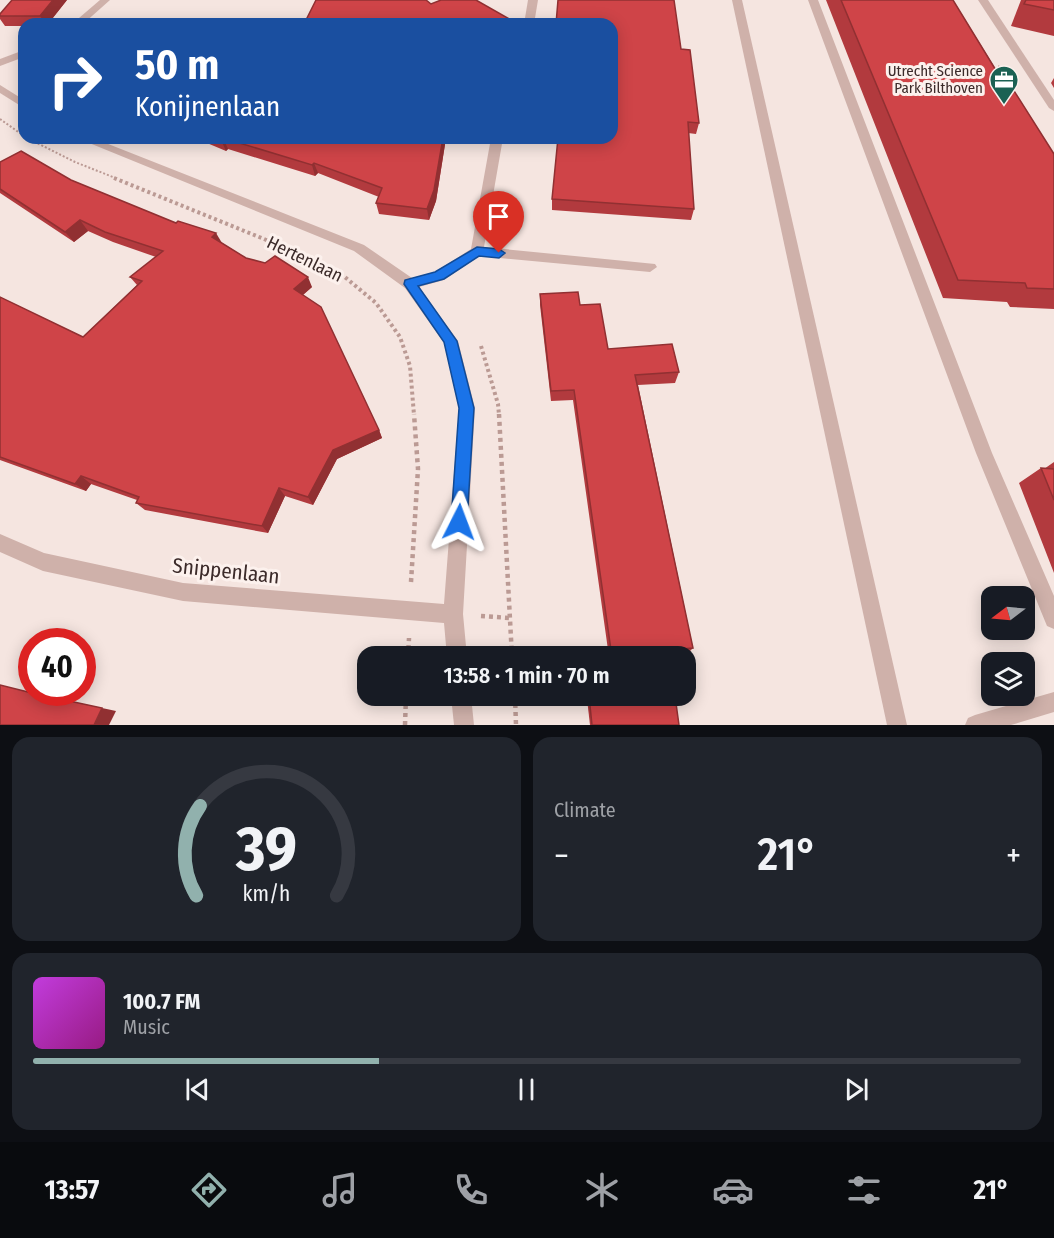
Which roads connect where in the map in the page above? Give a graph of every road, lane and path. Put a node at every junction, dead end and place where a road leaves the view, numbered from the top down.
1 (105, 0) edge
2 (532, 0) edge
3 (737, 0) edge
4 (813, 0) edge
5 (983, 0) edge
6 (84, 18) edge
7 (530, 18) edge
8 (18, 56) edge
9 (0, 63) edge
10 (0, 88) edge
11 (18, 101) edge
12 (1054, 108) edge
13 (0, 119) edge
14 (18, 132) edge
15 (39, 144) edge
16 (98, 144) edge
17 (496, 144) edge
18 (477, 251) junction
19 (650, 267) dead end
20 (410, 284) junction
21 (478, 341) dead end
22 (0, 543) edge
23 (410, 612) junction
24 (453, 614) junction
25 (1054, 619) edge
26 (408, 646) edge
27 (457, 646) edge
28 (511, 646) edge
29 (1054, 702) edge
30 (406, 706) edge
31 (462, 706) edge
32 (515, 706) edge
33 (405, 725) edge
34 (464, 725) edge
35 (516, 725) edge
36 (897, 725) edge
37 (975, 725) edge

1 - 6 street
2 - 7 street
3 - 36 street
4 - 25 street
5 - 12 street
8 - 9 street
10 - 11 street
13 - 14 path, Hertenlaan
15 - 23 path, Hertenlaan
16 - 20 street, Hertenlaan
17 - 18 street
18 - 19 street
18 - 20 street
20 - 24 street, Hertenlaan
21 - 28 path
22 - 23 street, Snippenlaan
23 - 24 street, Snippenlaan
23 - 26 path, Hertenlaan
24 - 27 street, Hertenlaan
29 - 37 street
30 - 33 path
31 - 34 street
32 - 35 path

